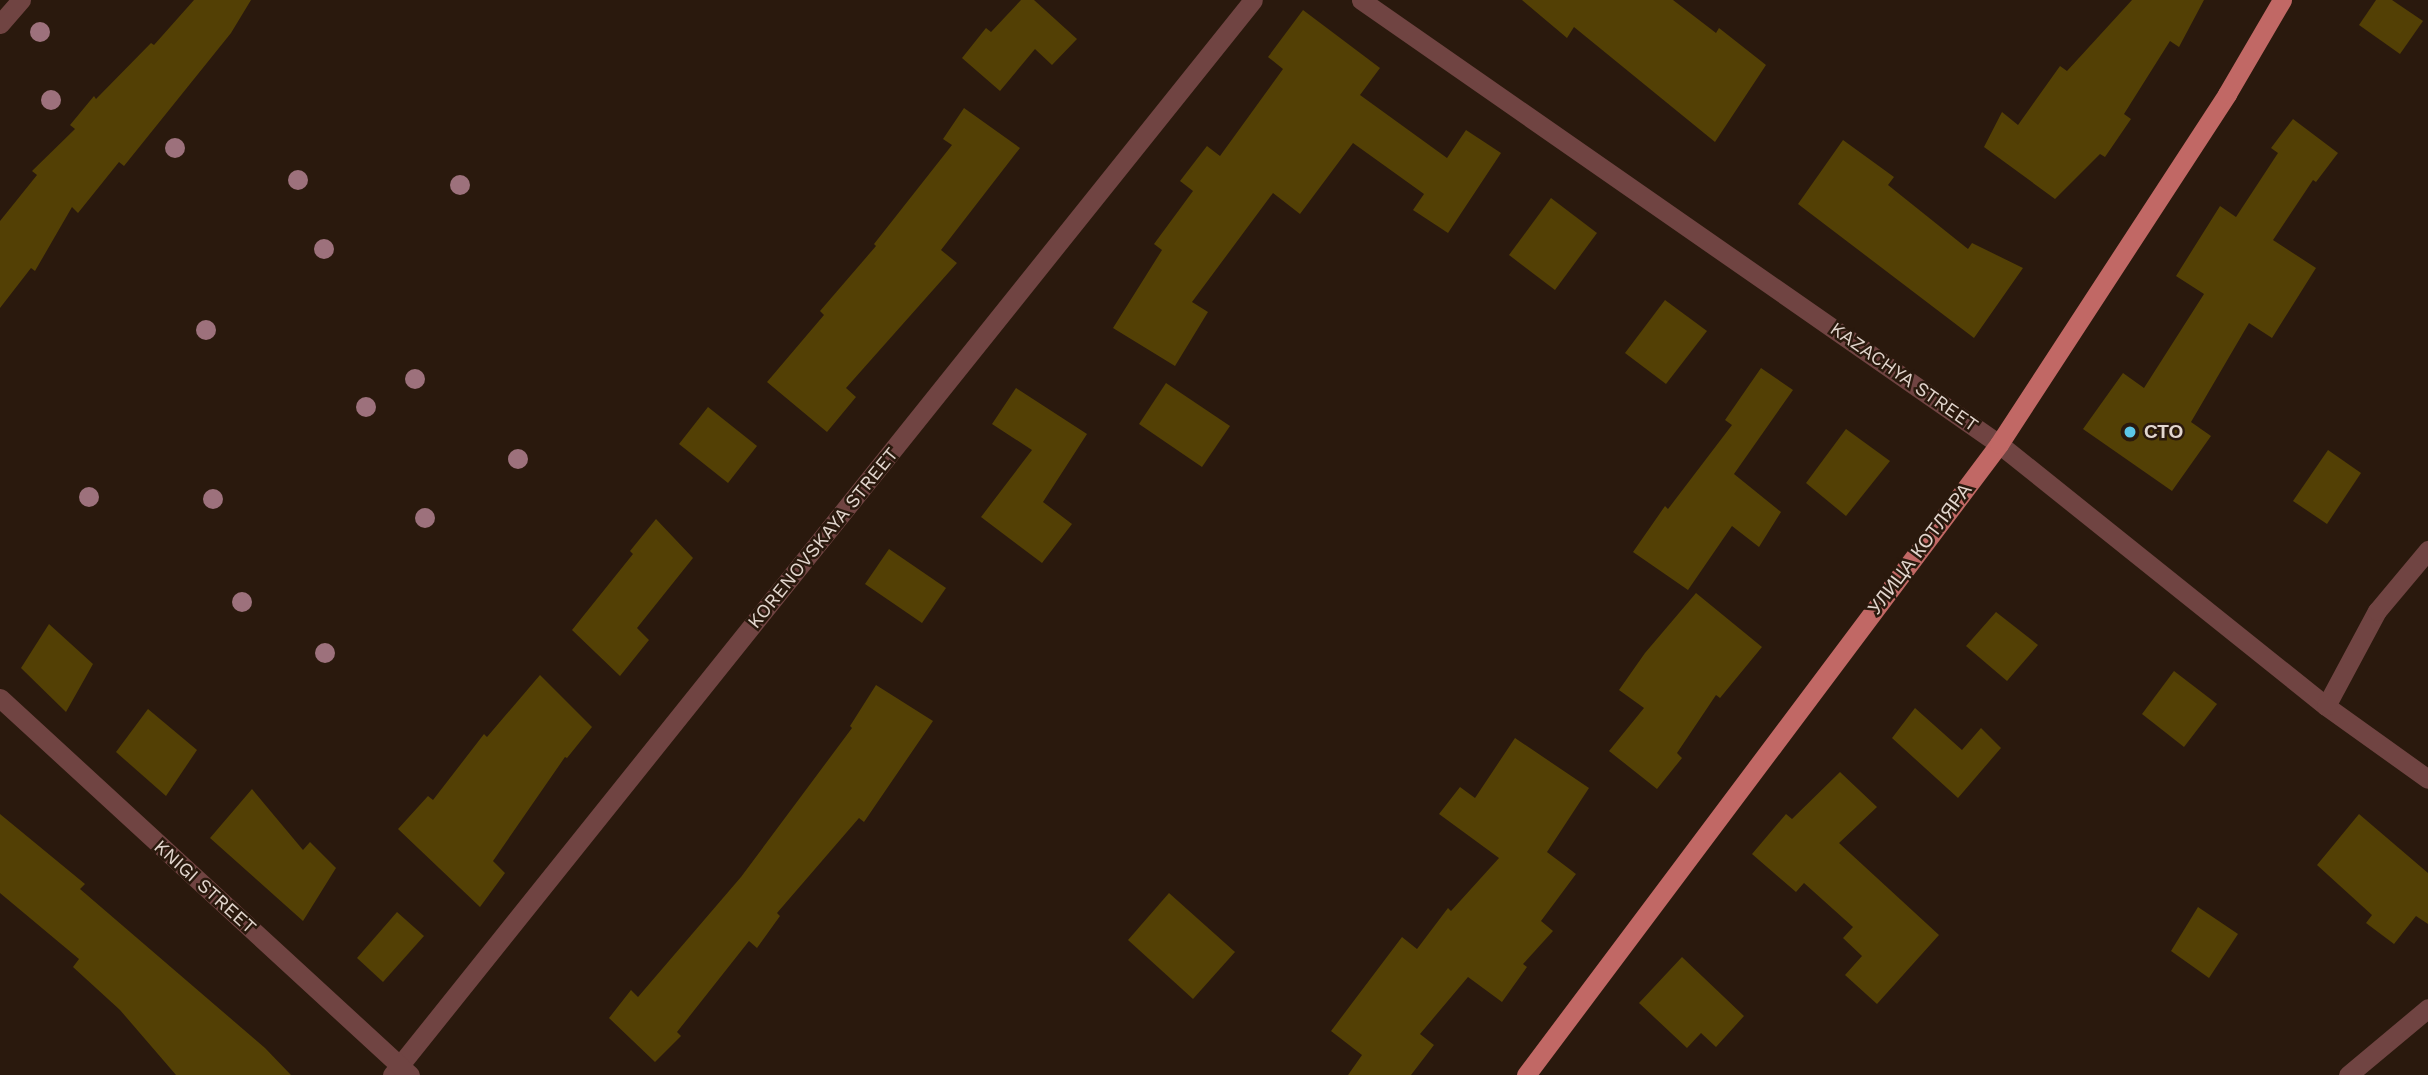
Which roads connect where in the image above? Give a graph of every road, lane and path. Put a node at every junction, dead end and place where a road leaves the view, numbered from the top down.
1 (20, 0) edge
2 (1253, 0) edge
3 (1361, 0) edge
4 (2282, 0) edge
5 (0, 24) edge
6 (1999, 444) junction
7 (2428, 550) edge
8 (0, 698) edge
9 (2326, 706) junction
10 (2428, 779) edge
11 (2428, 1008) edge
12 (401, 1072) edge
13 (1526, 1075) edge
14 (2348, 1075) edge

1 - 5 street
2 - 12 street, KORENOVSKAYA STREET
3 - 6 street, KAZACHYA STREET
4 - 6 main road, УЛИЦА КОТЛЯРА
6 - 9 street, KAZACHYA STREET
6 - 13 main road, УЛИЦА КОТЛЯРА
7 - 9 street
8 - 12 street, KNIGI STREET
9 - 10 street, KAZACHYA STREET
11 - 14 street

